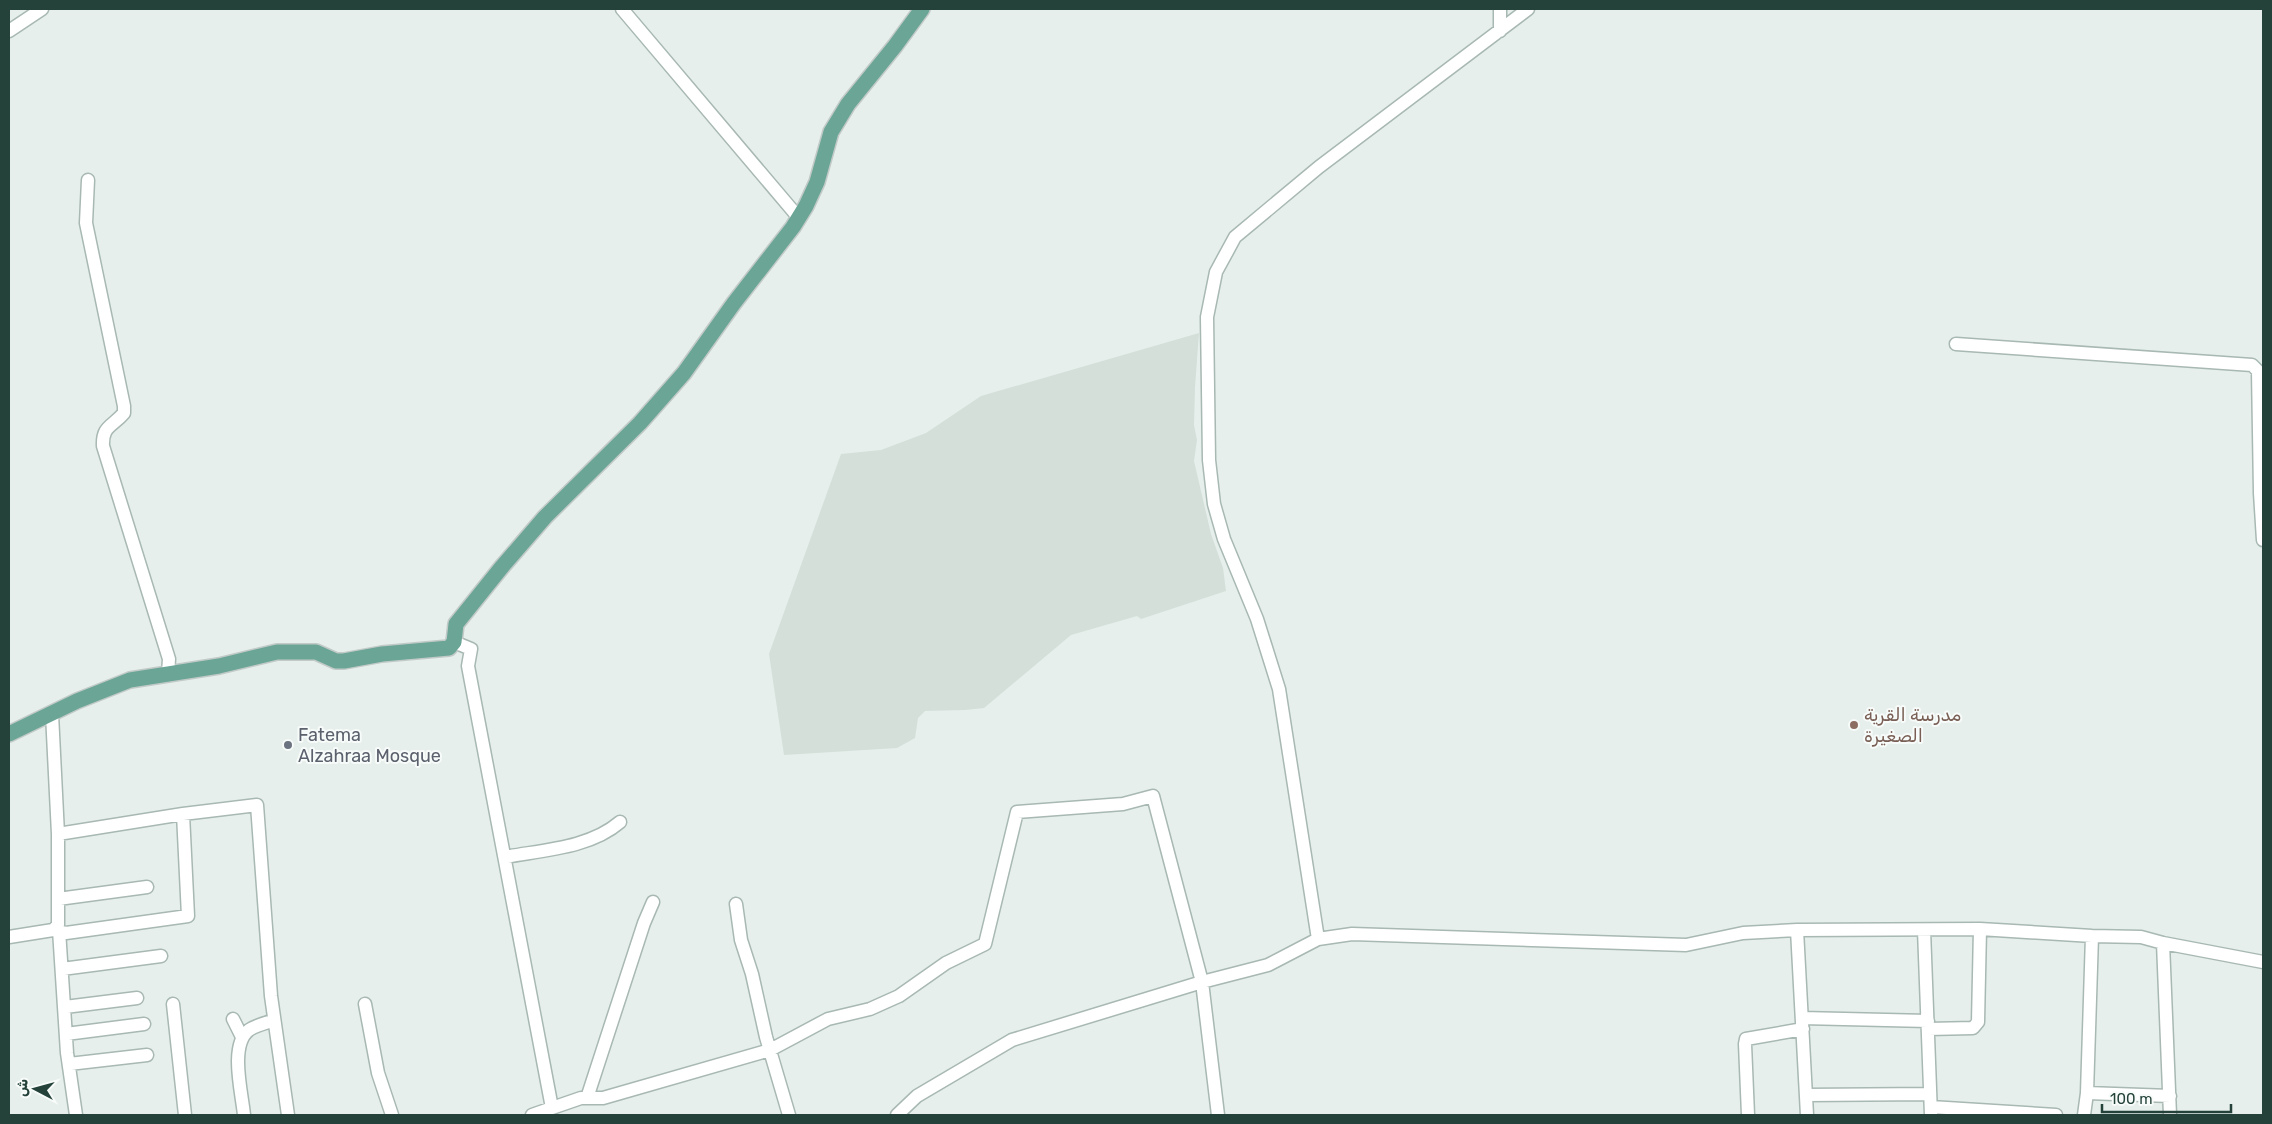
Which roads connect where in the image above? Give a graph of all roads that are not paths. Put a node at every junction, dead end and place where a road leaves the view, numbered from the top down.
1 (42, 9) edge
2 (622, 9) edge
3 (922, 9) edge
4 (1500, 9) edge
5 (1528, 9) edge
6 (1500, 30) junction
7 (9, 31) edge
8 (88, 180) dead end
9 (799, 218) junction
10 (1956, 344) dead end
11 (2263, 540) edge
12 (454, 642) junction
13 (168, 674) junction
14 (52, 714) junction
15 (9, 734) edge
16 (183, 814) junction
17 (620, 822) dead end
18 (58, 834) junction
19 (505, 857) junction
20 (147, 887) dead end
21 (58, 898) junction
22 (654, 902) dead end
23 (736, 904) dead end
24 (58, 929) junction
25 (1980, 929) junction
26 (1797, 930) junction
27 (1924, 930) junction
28 (2092, 936) junction
29 (9, 937) edge
30 (1318, 939) junction
31 (2163, 944) junction
32 (161, 956) dead end
33 (2263, 962) edge
34 (62, 969) junction
35 (1202, 982) junction
36 (137, 998) dead end
37 (173, 1004) dead end
38 (365, 1004) dead end
39 (65, 1007) junction
40 (233, 1019) dead end
41 (274, 1020) junction
42 (144, 1024) dead end
43 (1803, 1024) junction
44 (1928, 1025) junction
45 (66, 1034) junction
46 (242, 1037) junction
47 (770, 1050) junction
48 (147, 1055) dead end
49 (69, 1064) junction
50 (2087, 1093) junction
51 (1806, 1095) junction
52 (2170, 1096) junction
53 (587, 1098) junction
54 (1931, 1106) edge
55 (552, 1108) junction
56 (76, 1115) edge
57 (185, 1115) edge
58 (244, 1115) edge
59 (288, 1115) edge
60 (392, 1115) edge
61 (532, 1115) edge
62 (790, 1115) edge
63 (897, 1115) edge
64 (1218, 1115) edge
65 (1748, 1115) edge
66 (1807, 1115) edge
67 (2056, 1115) edge
68 (2084, 1115) edge
69 (2170, 1115) edge

1 - 7 street
2 - 9 street
3 - 9 main road
4 - 6 street
5 - 6 street
6 - 30 street
8 - 13 street
9 - 12 main road
10 - 11 street
12 - 13 main road
12 - 19 street
13 - 14 main road
14 - 15 main road
14 - 18 street
16 - 18 street
16 - 24 street
16 - 41 street
17 - 19 street
18 - 21 street
19 - 55 street
20 - 21 street
21 - 24 street
22 - 53 street
23 - 47 street
24 - 29 street
24 - 34 street
25 - 27 street
25 - 28 street
25 - 44 street
26 - 27 street
26 - 30 street
26 - 43 street
27 - 44 street
28 - 31 street
28 - 50 street
30 - 35 street
31 - 33 street
31 - 52 street
32 - 34 street
34 - 39 street
35 - 47 street
35 - 63 street
35 - 64 street
36 - 39 street
37 - 57 street
38 - 60 street
39 - 45 street
40 - 46 street
41 - 46 street
41 - 59 street
42 - 45 street
43 - 44 street
43 - 51 street
43 - 65 street
44 - 54 street
45 - 49 street
46 - 58 street
47 - 53 street
47 - 62 street
48 - 49 street
49 - 56 street
50 - 52 street
50 - 68 street
51 - 54 street
51 - 66 street
52 - 69 street
53 - 55 street
54 - 67 street
55 - 61 street

